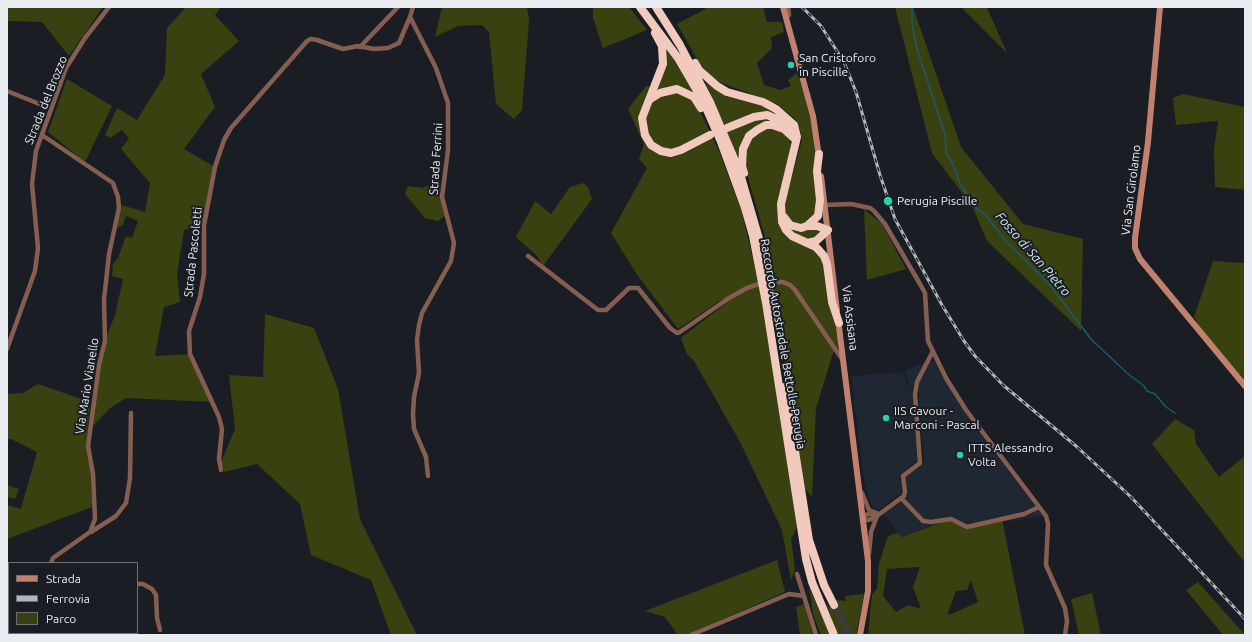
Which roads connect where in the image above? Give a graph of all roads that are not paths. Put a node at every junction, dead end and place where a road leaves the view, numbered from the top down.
1 (108, 7) edge
2 (398, 7) edge
3 (414, 7) edge
4 (636, 7) edge
5 (640, 7) edge
6 (658, 7) edge
7 (783, 7) edge
8 (788, 7) edge
9 (1160, 7) edge
10 (410, 17) junction
11 (787, 17) junction
12 (360, 46) junction
13 (7, 91) edge
14 (648, 100) junction
15 (50, 107) junction
16 (727, 128) dead end
17 (42, 135) junction
18 (710, 136) dead end
19 (795, 143) junction
20 (819, 154) junction
21 (733, 173) junction
22 (825, 205) junction
23 (781, 213) junction
24 (807, 226) junction
25 (828, 230) junction
26 (807, 243) junction
27 (762, 249) junction
28 (528, 256) dead end
29 (772, 282) dead end
30 (759, 284) dead end
31 (839, 323) junction
32 (7, 349) edge
33 (933, 351) junction
34 (844, 362) junction
35 (781, 377) junction
36 (1245, 386) edge
37 (131, 413) dead end
38 (221, 470) dead end
39 (428, 476) dead end
40 (796, 476) junction
41 (857, 476) junction
42 (901, 498) junction
43 (1039, 507) junction
44 (879, 514) junction
45 (862, 518) junction
46 (90, 532) junction
47 (868, 561) junction
48 (52, 562) edge
49 (797, 574) dead end
50 (138, 584) edge
51 (804, 596) junction
52 (834, 605) tunnel mouth
53 (160, 630) dead end
54 (691, 635) edge
55 (816, 635) edge
56 (834, 635) edge
57 (860, 635) edge
58 (1065, 635) edge

1 - 15 street, Strada del Brozzo
2 - 12 street
3 - 10 street
4 - 14 highway
5 - 21 highway, Raccordo Autostradale Bettolle-Perugia
6 - 19 highway
6 - 27 highway
7 - 11 main road, Via Assisana
8 - 11 street
9 - 36 main road, Via San Girolamo
10 - 12 street, Strada Pascoletti
10 - 39 street, Strada Ferrini
11 - 20 main road, Via Assisana
12 - 38 street, Strada Pascoletti
13 - 15 street
14 - 18 highway
14 - 21 highway
15 - 17 street, Strada del Brozzo
16 - 19 highway
17 - 32 street, Strada del Brozzo
17 - 46 street, Via Mario Vianello
19 - 23 highway
19 - 27 highway
20 - 22 main road, Via Assisana
20 - 24 highway
21 - 35 highway, Raccordo Autostradale Bettolle-Perugia
22 - 25 main road, Via Assisana
22 - 33 street
23 - 24 highway
23 - 26 highway
24 - 25 highway
25 - 26 highway
25 - 31 main road, Via Assisana
26 - 31 highway
27 - 35 highway
28 - 30 street
29 - 34 street
31 - 34 main road, Via Assisana
33 - 42 street
33 - 43 street
34 - 41 main road, Via Assisana
35 - 40 highway
37 - 46 street
40 - 52 highway
40 - 56 highway
41 - 44 street
41 - 45 main road, Via Assisana
42 - 43 street
42 - 44 street
43 - 58 street
44 - 45 street
44 - 47 street
45 - 47 main road, Via Assisana
46 - 48 street
47 - 57 main road, Via Assisana
49 - 51 street
50 - 53 street
51 - 54 street
51 - 55 street

